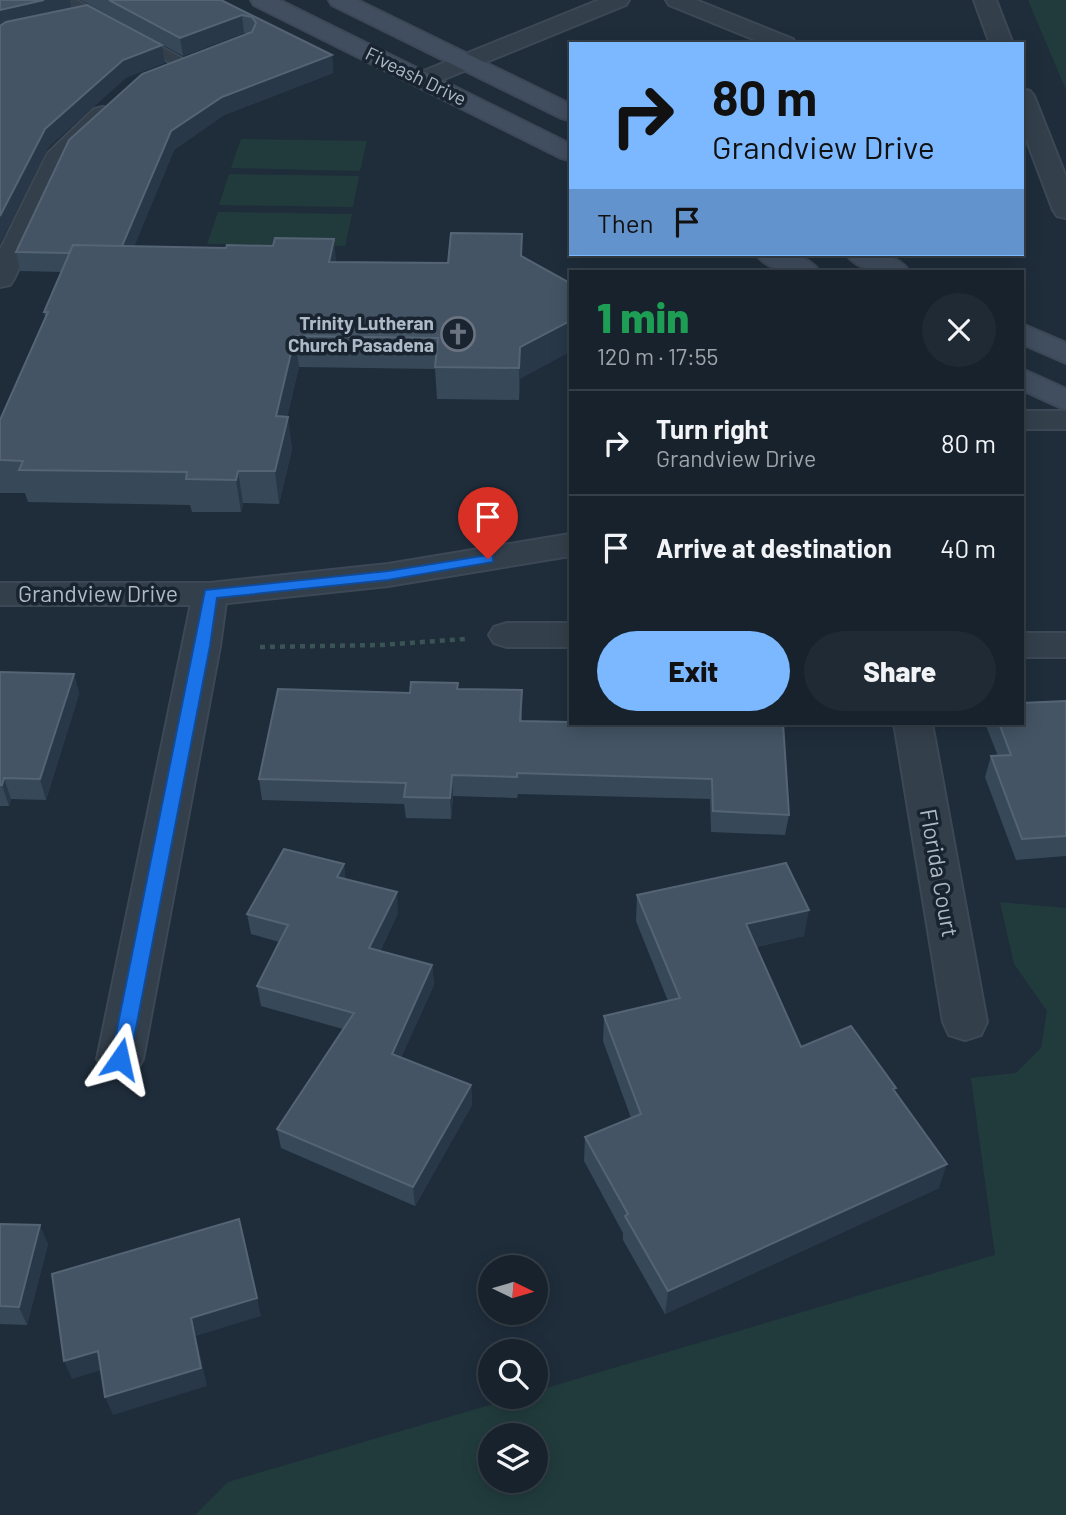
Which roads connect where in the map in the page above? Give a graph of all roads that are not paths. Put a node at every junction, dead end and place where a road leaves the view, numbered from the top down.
1 (65, 0) edge
2 (262, 0) edge
3 (340, 0) edge
4 (618, 0) edge
5 (677, 0) edge
6 (985, 0) edge
7 (92, 15) junction
8 (67, 20) edge
9 (780, 42) edge
10 (1001, 42) edge
11 (210, 56) edge
12 (467, 62) junction
13 (186, 65) junction
14 (161, 75) edge
15 (424, 79) junction
16 (117, 102) edge
17 (1024, 106) edge
18 (569, 113) edge
19 (1032, 144) edge
20 (569, 152) edge
21 (1066, 210) edge
22 (774, 256) edge
23 (864, 256) edge
24 (803, 270) edge
25 (893, 270) edge
26 (0, 279) edge
27 (1027, 340) edge
28 (1066, 354) edge
29 (1024, 379) edge
30 (1066, 401) edge
31 (1024, 420) edge
32 (1066, 420) edge
33 (569, 545) edge
34 (0, 594) edge
35 (210, 594) junction
36 (507, 635) road end
37 (569, 635) edge
38 (1024, 645) edge
39 (1066, 645) edge
40 (913, 725) edge
41 (965, 1023) dead end
42 (120, 1059) dead end

1 - 7 lane
2 - 15 main road, Fiveash Drive
3 - 12 main road, Fiveash Drive
4 - 12 street
5 - 9 street
6 - 10 street
7 - 8 lane
7 - 13 lane
11 - 13 street
12 - 15 street
12 - 18 main road, Fiveash Drive
13 - 14 street
15 - 20 main road, Fiveash Drive
16 - 26 street
17 - 19 street
19 - 21 street
22 - 24 main road
23 - 25 main road
27 - 28 main road
29 - 30 main road
31 - 32 street
33 - 35 street, Grandview Drive
34 - 35 street, Grandview Drive
35 - 42 street
36 - 37 street
38 - 39 street
40 - 41 street, Florida Court

